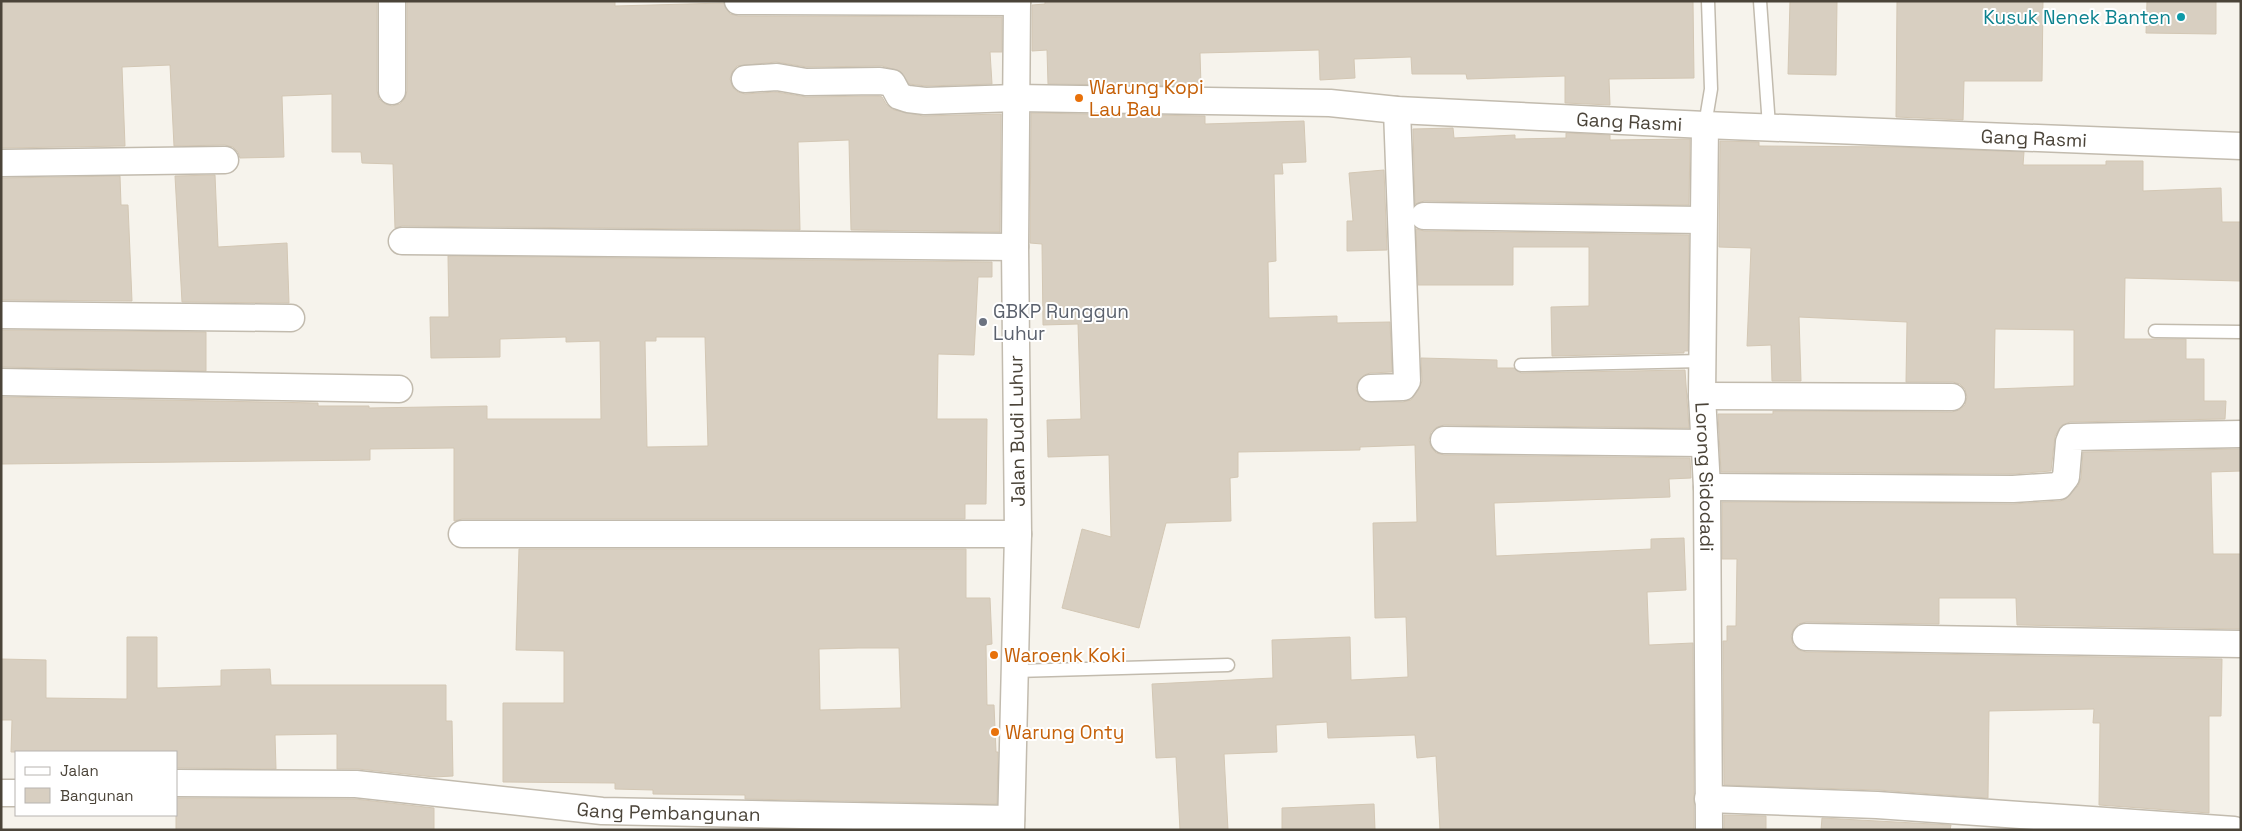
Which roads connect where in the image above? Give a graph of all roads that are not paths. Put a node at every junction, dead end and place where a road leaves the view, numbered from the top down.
1 (392, 1) edge
2 (738, 1) edge
3 (1708, 1) edge
4 (1760, 1) edge
5 (1017, 2) edge
6 (744, 79) dead end
7 (392, 91) dead end
8 (1016, 98) junction
9 (1397, 110) junction
10 (1705, 125) junction
11 (1769, 126) junction
12 (2241, 146) edge
13 (225, 160) dead end
14 (1, 163) edge
15 (1424, 216) dead end
16 (1702, 220) junction
17 (402, 241) dead end
18 (1015, 247) junction
19 (1, 315) edge
20 (291, 318) dead end
21 (2155, 331) dead end
22 (2241, 332) edge
23 (1702, 361) junction
24 (1521, 365) dead end
25 (1, 382) edge
26 (1371, 388) dead end
27 (399, 389) dead end
28 (1702, 396) junction
29 (1952, 397) dead end
30 (2241, 434) edge
31 (1444, 440) dead end
32 (1704, 443) junction
33 (1707, 487) junction
34 (462, 534) dead end
35 (1018, 534) junction
36 (1806, 637) dead end
37 (2241, 644) edge
38 (1228, 665) dead end
39 (1015, 670) junction
40 (178, 783) edge
41 (15, 793) edge
42 (1, 794) edge
43 (1708, 799) junction
44 (916, 824) edge
45 (1011, 824) edge
46 (1709, 830) edge
47 (2234, 830) edge

1 - 7 street
2 - 5 street
3 - 10 lane
4 - 11 lane
5 - 8 street, Jalan Budi Luhur
6 - 8 street, Gang Rasmi
8 - 9 street, Gang Rasmi
8 - 18 street, Jalan Budi Luhur
9 - 10 street, Gang Rasmi
9 - 26 street
10 - 11 street, Gang Rasmi
10 - 16 street, Lorong Sidodadi
11 - 12 street, Gang Rasmi
13 - 14 street
15 - 16 street
16 - 23 street, Lorong Sidodadi
17 - 18 street
18 - 35 street, Jalan Budi Luhur
19 - 20 street
21 - 22 lane
23 - 24 lane
23 - 28 street, Lorong Sidodadi
25 - 27 street
28 - 29 street
28 - 32 street, Lorong Sidodadi
30 - 33 street
31 - 32 street
32 - 33 street, Lorong Sidodadi
33 - 43 street, Lorong Sidodadi
34 - 35 street
35 - 39 street, Jalan Budi Luhur
36 - 37 street
38 - 39 lane
39 - 45 street, Jalan Budi Luhur
40 - 44 street, Gang Pembangunan
41 - 42 street
43 - 46 street, Lorong Sidodadi
43 - 47 street
44 - 45 street, Gang Pembangunan

